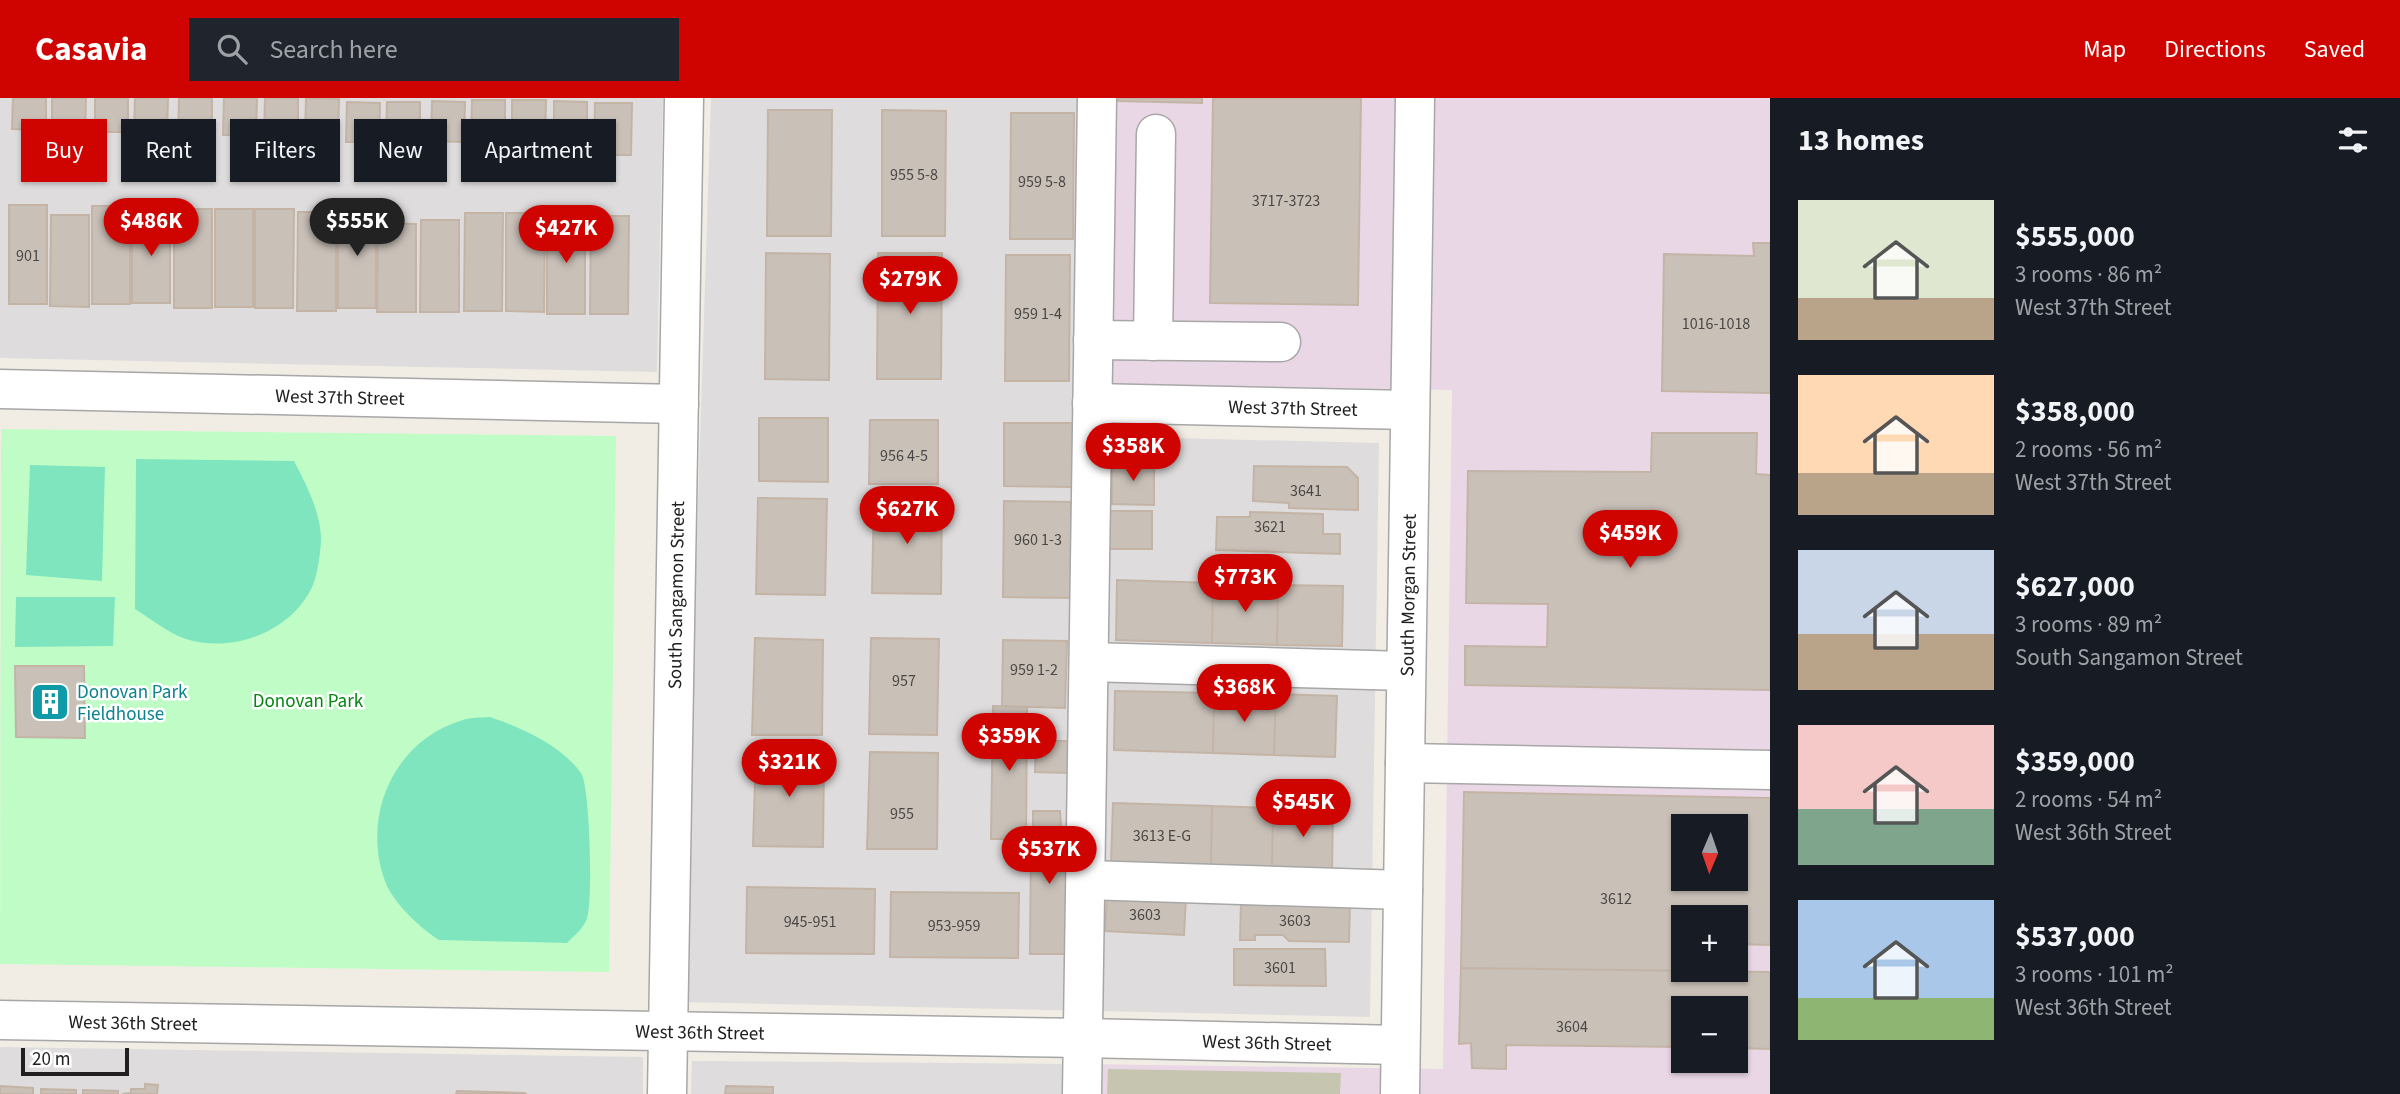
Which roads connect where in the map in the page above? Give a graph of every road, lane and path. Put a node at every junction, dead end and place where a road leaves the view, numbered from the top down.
1 (684, 98) edge
2 (1097, 98) edge
3 (1415, 98) edge
4 (1156, 134) dead end
5 (1093, 340) junction
6 (1153, 341) junction
7 (1281, 342) dead end
8 (0, 389) edge
9 (1092, 403) junction
10 (679, 404) junction
11 (1410, 410) junction
12 (1089, 662) junction
13 (1406, 671) junction
14 (1405, 763) junction
15 (1770, 770) edge
16 (1086, 880) junction
17 (1403, 890) junction
18 (0, 1020) edge
19 (668, 1032) junction
20 (1083, 1038) junction
21 (1400, 1045) junction
22 (667, 1094) edge
23 (1082, 1094) edge
24 (1400, 1094) edge

1 - 10 street, South Sangamon Street
2 - 5 street
3 - 11 street, South Morgan Street
4 - 6 street
5 - 6 street
5 - 9 street
6 - 7 street
8 - 10 street, West 37th Street
9 - 11 street, West 37th Street
9 - 12 street
10 - 19 street, South Sangamon Street
11 - 13 street, South Morgan Street
12 - 13 street
12 - 16 street
13 - 14 street, South Morgan Street
14 - 15 street
14 - 17 street, South Morgan Street
16 - 17 street
16 - 20 street
17 - 21 street, South Morgan Street
18 - 19 street, West 36th Street
19 - 20 street, West 36th Street
19 - 22 street, South Sangamon Street
20 - 21 street, West 36th Street
20 - 23 street
21 - 24 street, South Morgan Street

